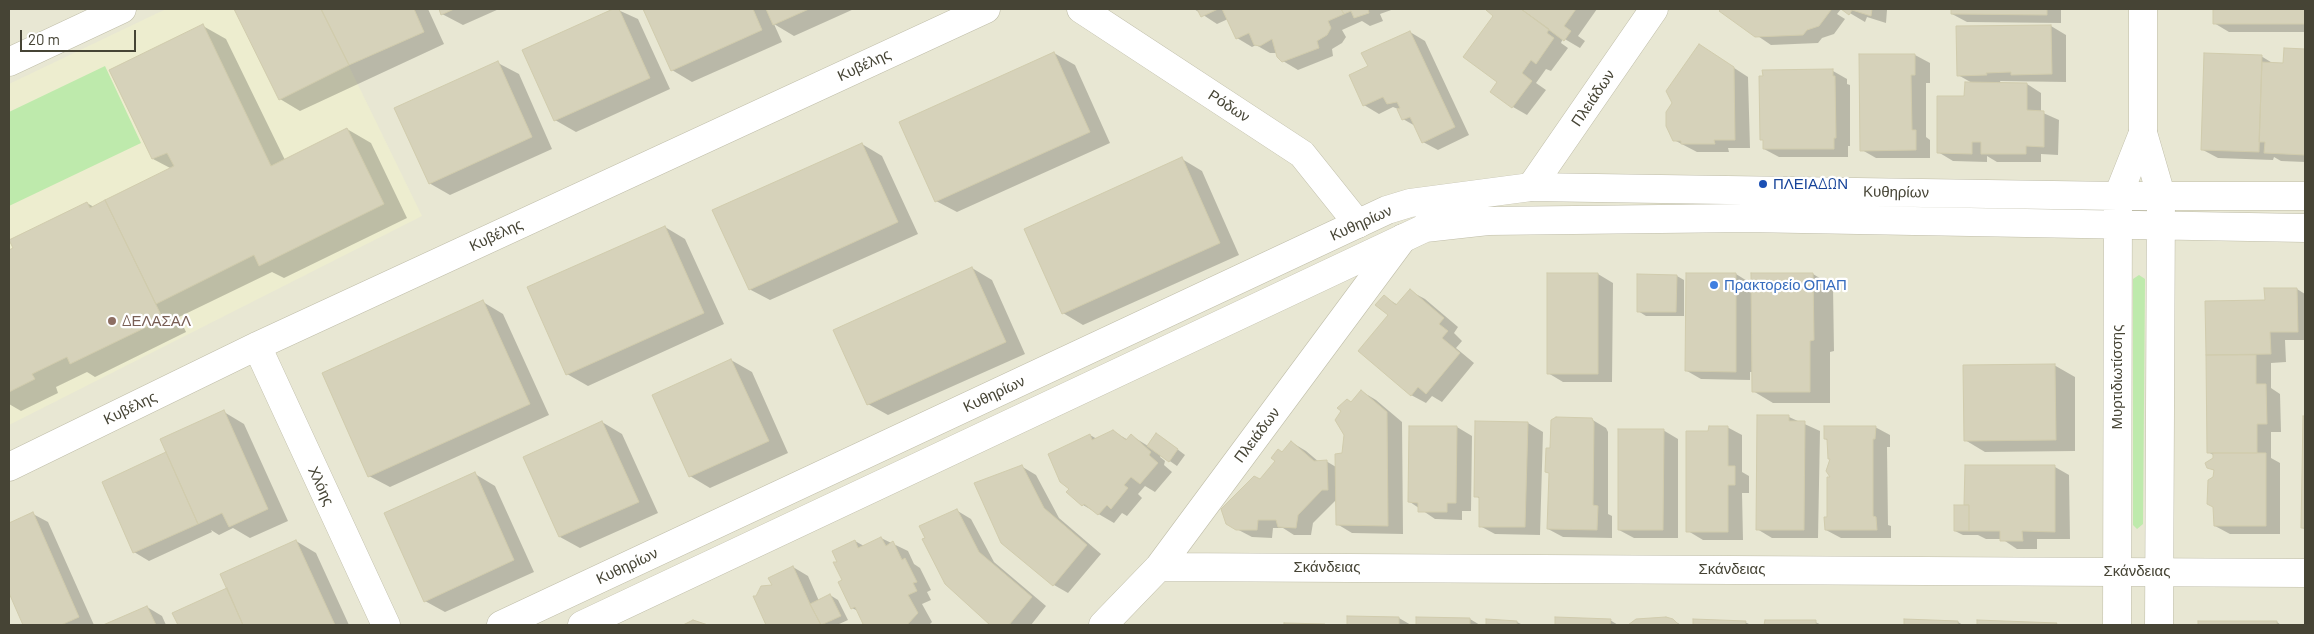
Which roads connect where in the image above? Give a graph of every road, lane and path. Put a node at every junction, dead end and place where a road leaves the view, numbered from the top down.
1 (122, 9) edge
2 (986, 9) edge
3 (1081, 9) edge
4 (1654, 9) edge
5 (2143, 9) edge
6 (9, 62) edge
7 (2143, 133) junction
8 (1532, 187) junction
9 (2161, 195) junction
10 (2118, 196) junction
11 (2305, 196) edge
12 (1358, 224) junction
13 (2118, 225) junction
14 (2161, 225) junction
15 (2305, 228) edge
16 (1403, 238) junction
17 (257, 346) junction
18 (9, 467) edge
19 (1159, 567) junction
20 (2117, 571) junction
21 (2159, 571) junction
22 (2305, 573) edge
23 (386, 625) edge
24 (501, 625) edge
25 (582, 625) edge
26 (1103, 625) edge
27 (2117, 625) edge
28 (2159, 625) edge

1 - 6 street
2 - 17 street, Κυβέλης
3 - 12 street, Ρόδων
4 - 8 street, Πλειάδων
5 - 7 street, Μυρτιδιωτίσσης
7 - 9 street, Μυρτιδιωτίσσης
7 - 10 street, Μυρτιδιωτίσσης
8 - 10 street, Κυθηρίων
8 - 12 street, Κυθηρίων
9 - 10 street, Κυθηρίων
9 - 11 street, Κυθηρίων
9 - 14 street, Μυρτιδιωτίσσης
10 - 13 street, Μυρτιδιωτίσσης
12 - 24 street, Κυθηρίων
13 - 14 street, Κυθηρίων
13 - 16 street, Κυθηρίων
13 - 20 street, Μυρτιδιωτίσσης
14 - 15 street, Κυθηρίων
14 - 21 street, Μυρτιδιωτίσσης
16 - 19 street, Πλειάδων
16 - 25 street, Κυθηρίων
17 - 18 street, Κυβέλης
17 - 23 street, Χλόης
19 - 20 street, Σκάνδειας
19 - 26 street, Πλειάδων
20 - 21 street, Σκάνδειας
20 - 27 street, Μυρτιδιωτίσσης
21 - 22 street, Σκάνδειας
21 - 28 street, Μυρτιδιωτίσσης

